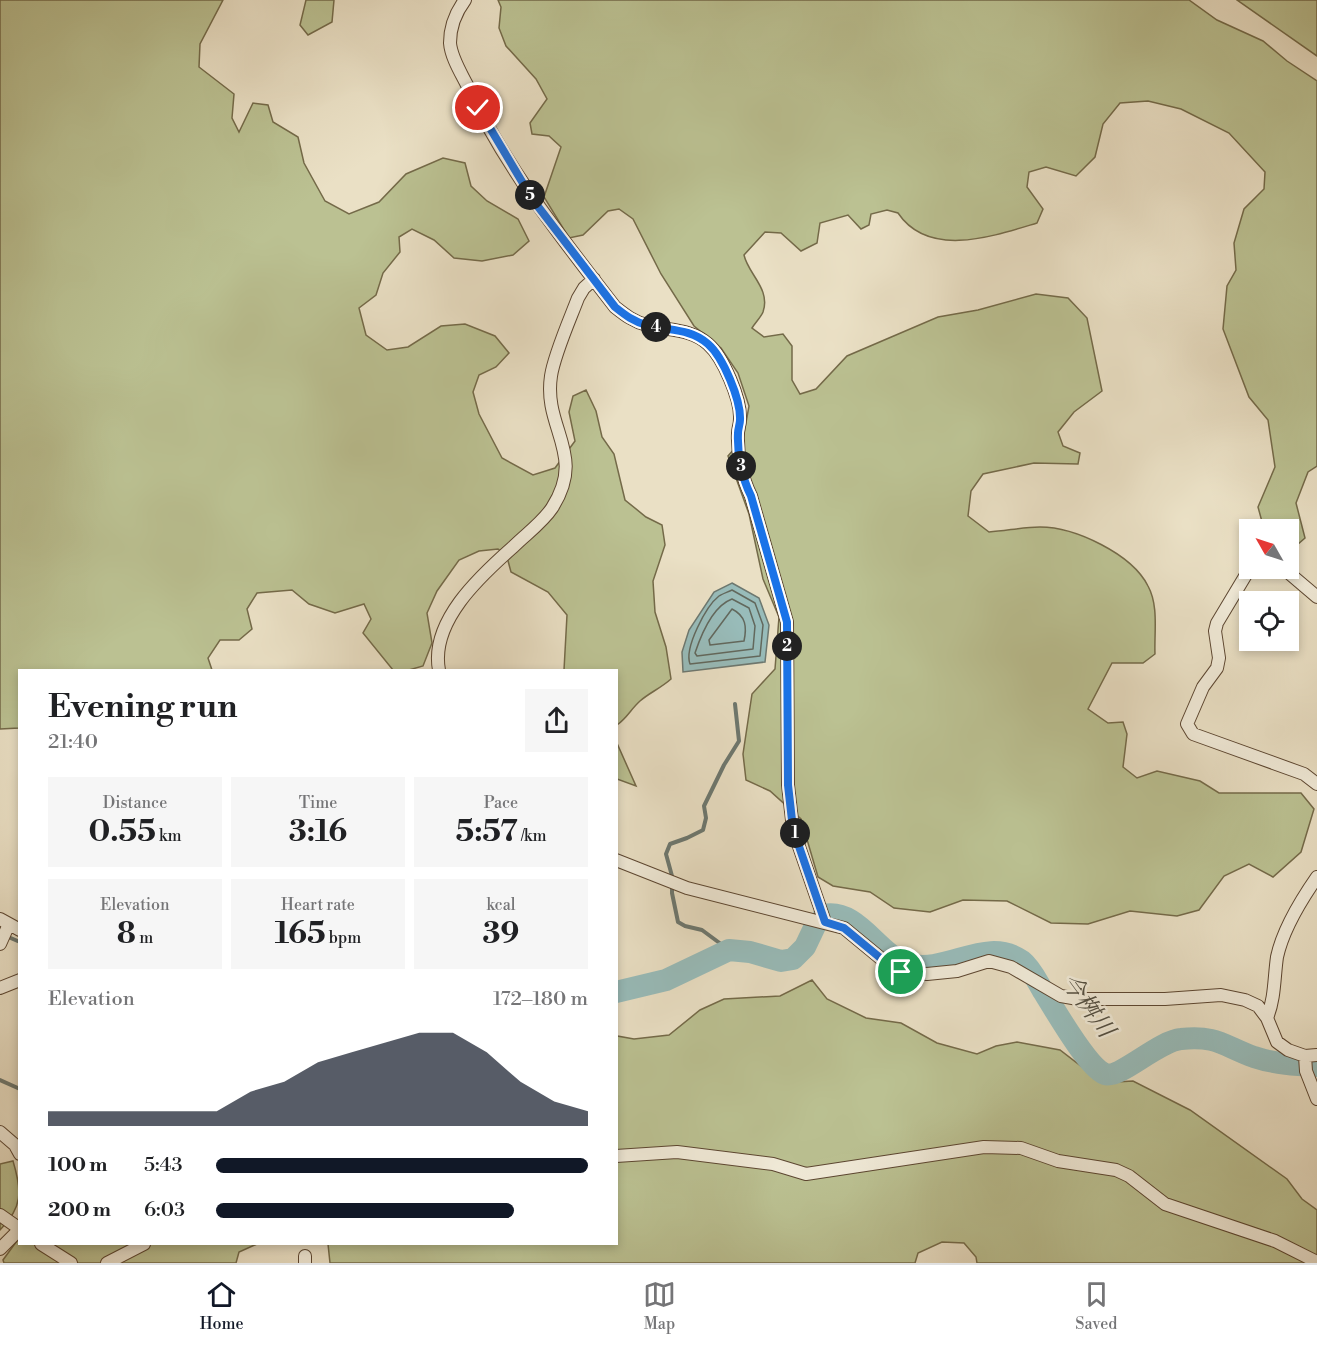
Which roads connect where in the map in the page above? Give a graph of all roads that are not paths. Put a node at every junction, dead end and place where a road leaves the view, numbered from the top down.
1 (465, 0) edge
2 (594, 279) junction
3 (1243, 579) edge
4 (1296, 579) edge
5 (1317, 597) edge
6 (439, 669) edge
7 (1317, 783) edge
8 (618, 861) edge
9 (1317, 877) edge
10 (825, 922) junction
11 (9, 924) edge
12 (0, 944) edge
13 (18, 981) edge
14 (0, 988) edge
15 (1267, 1018) junction
16 (1308, 1061) edge
17 (1317, 1099) edge
18 (0, 1132) edge
19 (18, 1151) edge
20 (618, 1156) edge
21 (2, 1217) edge
22 (18, 1228) edge
23 (18, 1231) edge
24 (43, 1245) edge
25 (142, 1245) edge
26 (0, 1249) edge
27 (1317, 1262) edge
28 (71, 1263) edge
29 (107, 1263) edge

1 - 2 street
2 - 6 street
2 - 10 street
3 - 7 street
4 - 5 street
8 - 10 street
9 - 15 street
10 - 15 street
11 - 12 street
13 - 14 street
15 - 16 street
16 - 17 street
18 - 19 street
20 - 27 street
21 - 22 street
23 - 26 street
24 - 28 street
25 - 29 street

